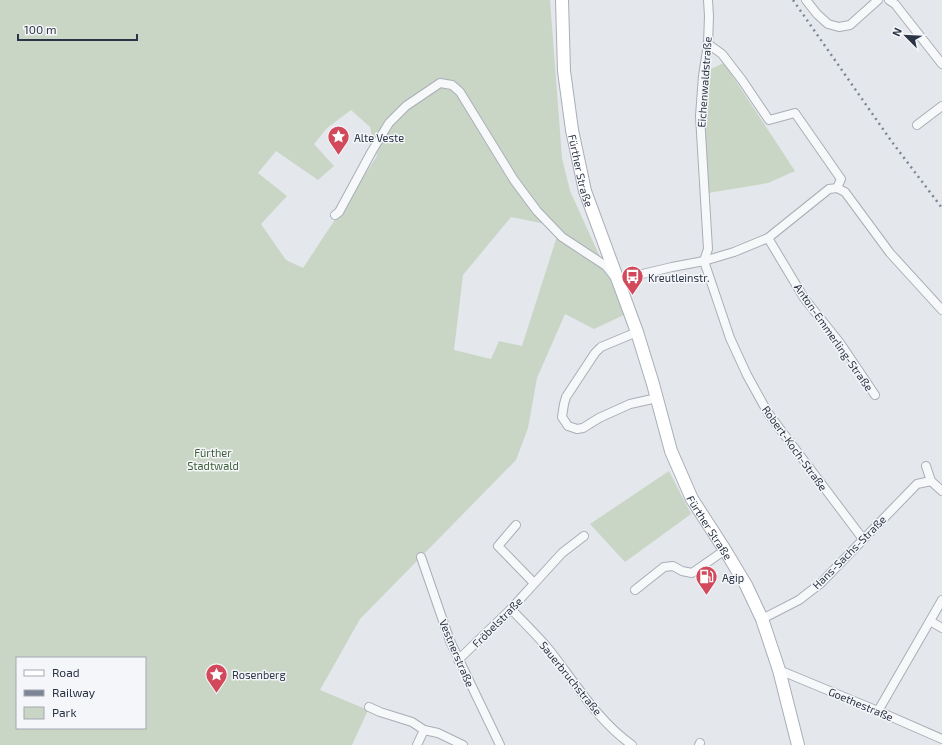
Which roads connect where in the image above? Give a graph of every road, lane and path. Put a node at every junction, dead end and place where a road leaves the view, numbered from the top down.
1 (562, 0) edge
2 (708, 0) edge
3 (806, 0) edge
4 (878, 0) edge
5 (889, 0) edge
6 (708, 44) junction
7 (942, 64) edge
8 (942, 106) edge
9 (917, 125) dead end
10 (837, 188) junction
11 (705, 212) joint
12 (335, 215) dead end
13 (768, 238) junction
14 (704, 261) junction
15 (617, 280) junction
16 (942, 310) edge
17 (637, 332) junction
18 (875, 395) dead end
19 (657, 398) junction
20 (926, 466) dead end
21 (932, 481) junction
22 (942, 491) edge
23 (516, 524) dead end
24 (584, 536) dead end
25 (863, 539) junction
26 (725, 550) junction
27 (421, 557) dead end
28 (534, 583) junction
29 (634, 590) dead end
30 (942, 600) edge
31 (511, 609) junction
32 (762, 619) junction
33 (930, 621) junction
34 (942, 628) edge
35 (458, 660) junction
36 (779, 670) junction
37 (369, 707) dead end
38 (878, 711) junction
39 (424, 730) junction
40 (942, 739) edge
41 (417, 745) edge
42 (463, 745) edge
43 (500, 745) edge
44 (632, 745) edge
45 (798, 745) edge

1 - 15 main road, Fürther Straße
2 - 6 street, Eichenwaldstraße
3 - 4 street
5 - 7 street
6 - 10 street
6 - 11 street, Eichenwaldstraße
8 - 9 street
10 - 13 street
10 - 16 street
11 - 14 street, Robert-Koch-Straße
12 - 15 street
13 - 14 street
13 - 18 street, Anton-Emmerling-Straße
14 - 15 street
14 - 25 street, Robert-Koch-Straße
15 - 17 main road, Fürther Straße
17 - 19 main road, Fürther Straße
17 - 19 street
19 - 26 main road, Fürther Straße
20 - 21 street
21 - 22 street
21 - 25 street, Hans-Sachs-Straße
23 - 28 street
24 - 28 street, Fröbelstraße
25 - 32 street, Hans-Sachs-Straße
26 - 29 street
26 - 32 main road, Fürther Straße
27 - 35 street, Vestnerstraße
28 - 31 street, Fröbelstraße
30 - 33 street
31 - 35 street, Fröbelstraße
31 - 44 street, Sauerbruchstraße
32 - 36 main road, Fürther Straße
33 - 34 street
33 - 38 street
35 - 43 street, Vestnerstraße
36 - 38 street, Goethestraße
36 - 45 main road, Fürther Straße
37 - 39 street
38 - 40 street, Goethestraße
39 - 41 street
39 - 42 street

